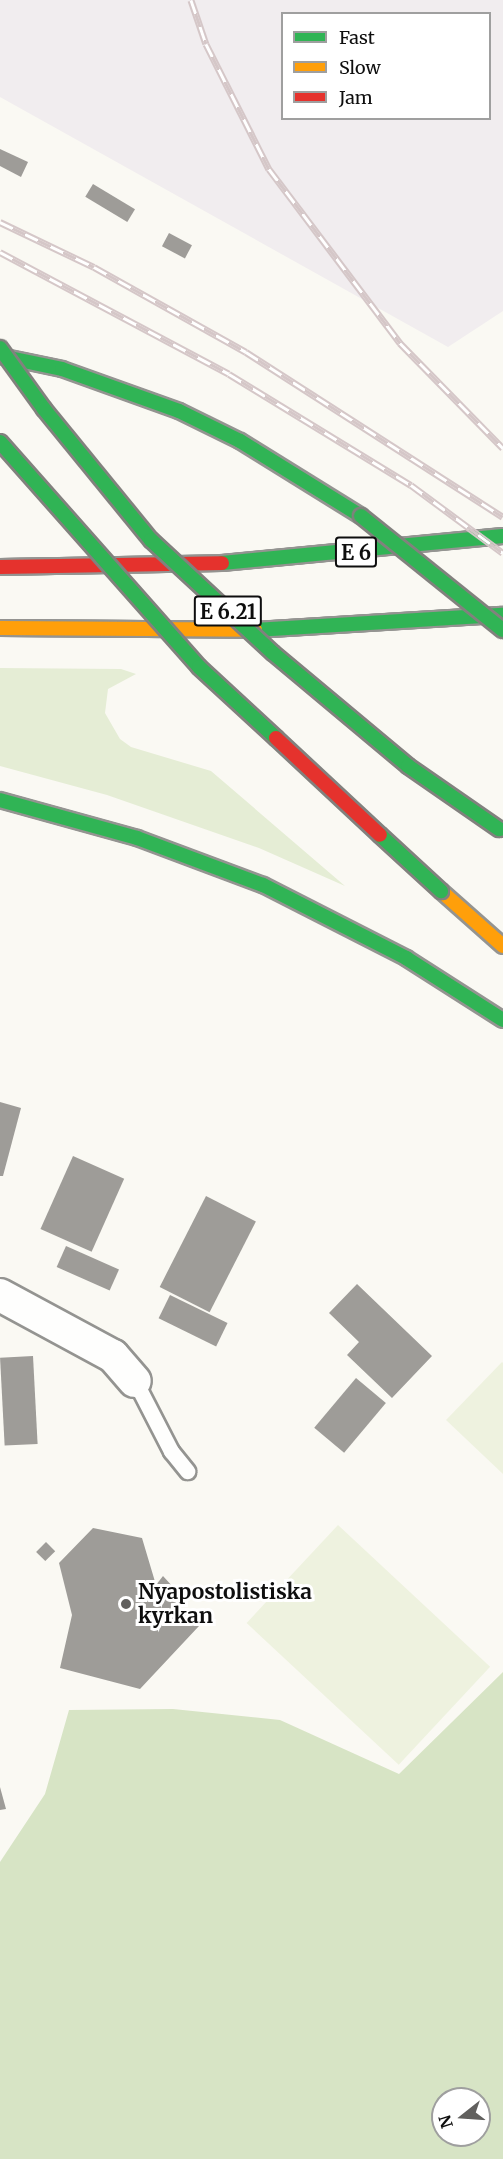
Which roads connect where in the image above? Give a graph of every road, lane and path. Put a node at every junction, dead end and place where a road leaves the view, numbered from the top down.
1 (0, 348) edge
2 (0, 356) edge
3 (0, 442) edge
4 (503, 536) edge
5 (0, 567) edge
6 (503, 615) edge
7 (0, 628) edge
8 (503, 630) edge
9 (0, 800) edge
10 (503, 831) edge
11 (503, 946) edge
12 (503, 1020) edge
13 (0, 1295) edge
14 (135, 1381) joint
15 (187, 1471) dead end

1 - 10 highway, E 6.21, bridge
2 - 8 highway, E 6, bridge
3 - 11 highway, E 6.21, bridge
4 - 5 highway, E 6
6 - 7 highway
9 - 12 highway
13 - 14 street
14 - 15 lane

